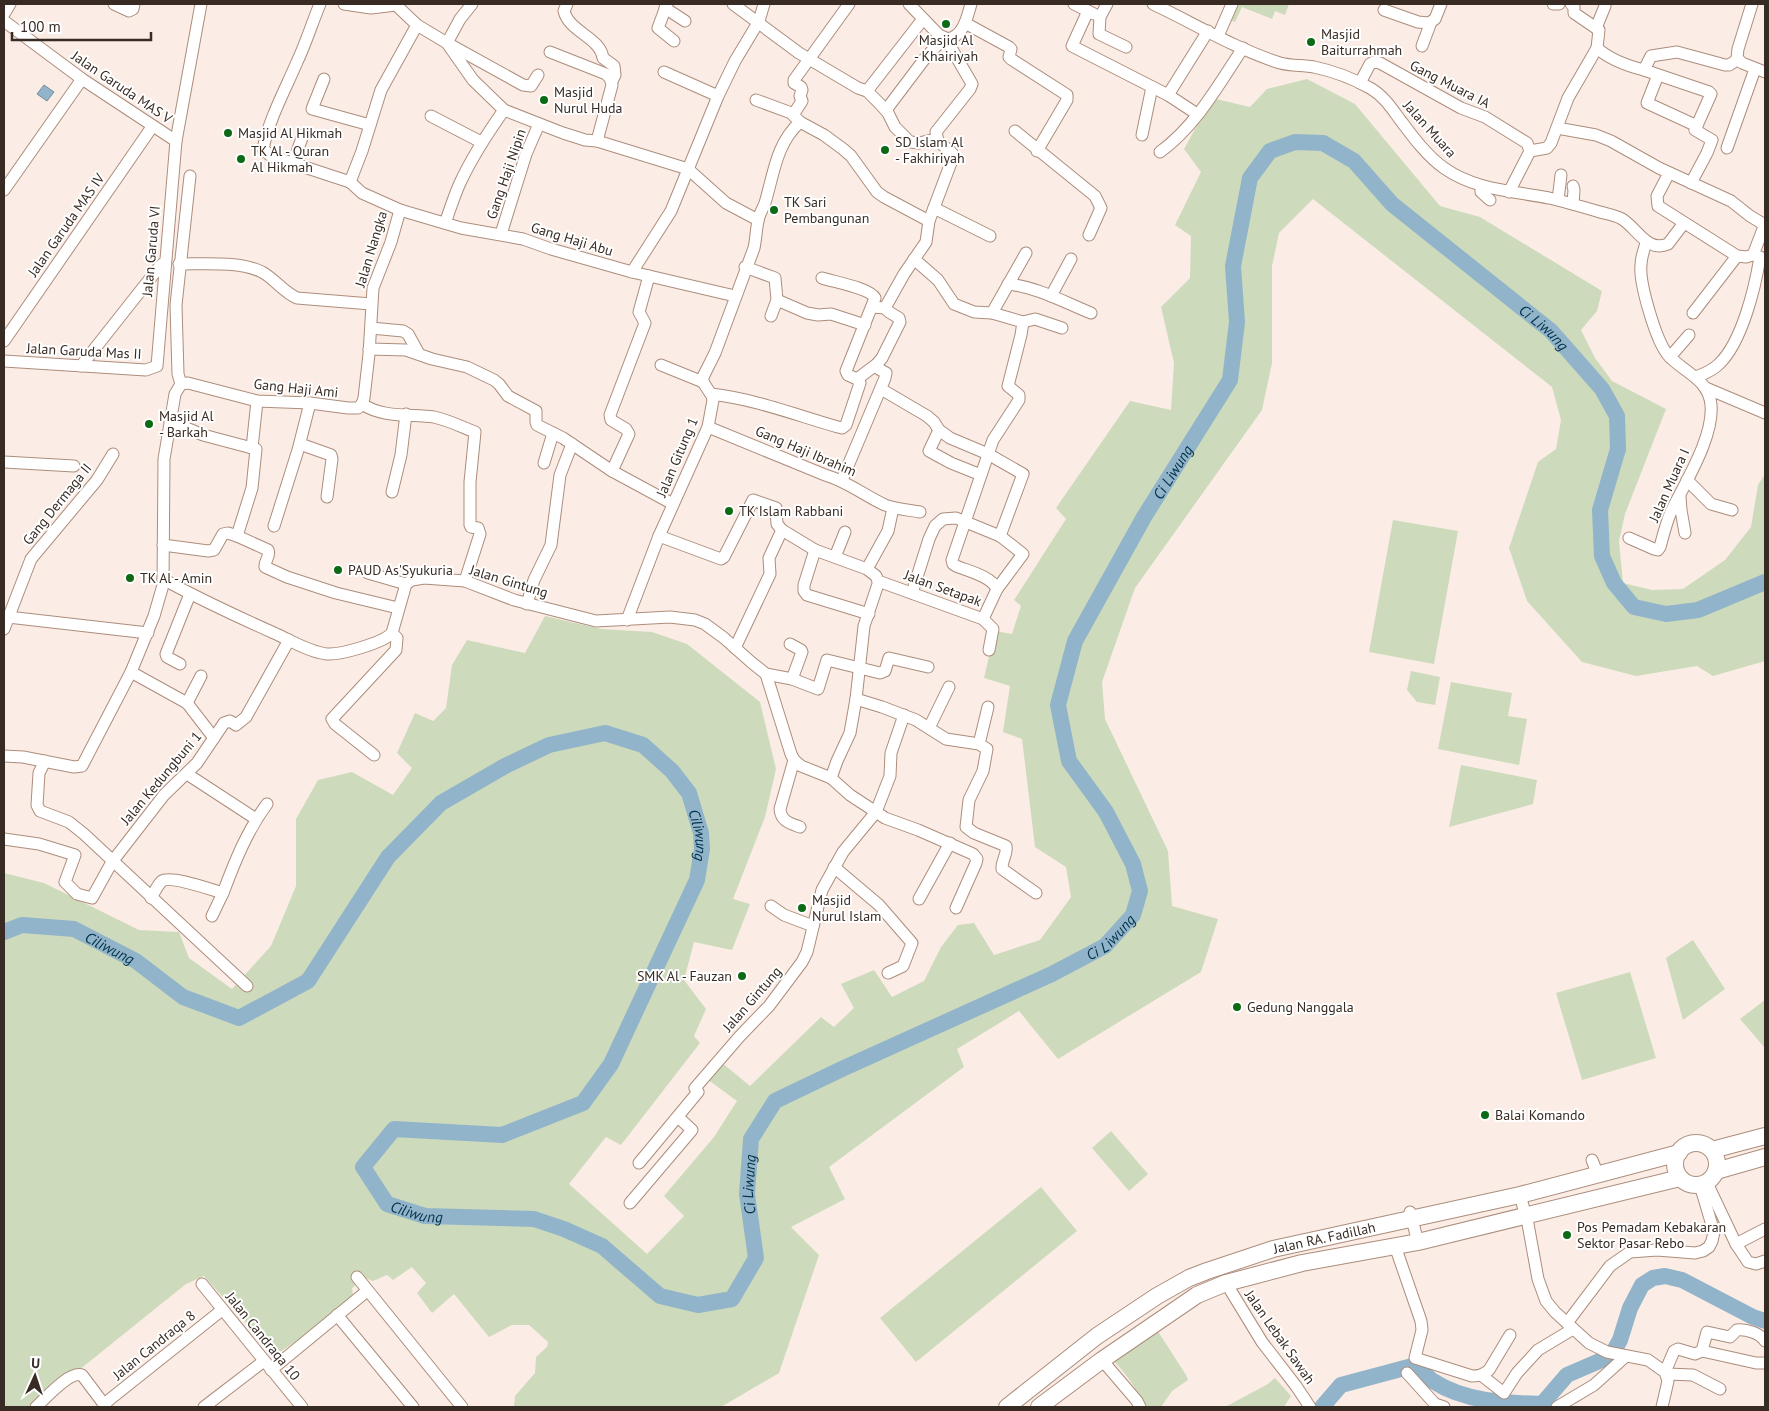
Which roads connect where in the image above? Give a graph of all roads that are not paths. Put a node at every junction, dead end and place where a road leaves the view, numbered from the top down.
1 (10, 4) edge
2 (114, 4) edge
3 (134, 4) edge
4 (201, 4) edge
5 (320, 4) edge
6 (344, 4) edge
7 (397, 4) edge
8 (472, 4) edge
9 (567, 4) edge
10 (733, 4) edge
11 (764, 4) edge
12 (909, 4) edge
13 (971, 4) edge
14 (1074, 4) edge
15 (1107, 4) edge
16 (1153, 4) edge
17 (1232, 4) edge
18 (1441, 4) edge
19 (1571, 4) edge
20 (1752, 4) edge
21 (666, 6) edge
22 (843, 6) edge
23 (1605, 6) dead end
24 (1174, 8) edge
25 (1384, 10) dead end
26 (1088, 11) junction
27 (4, 14) edge
28 (1100, 17) junction
29 (923, 20) junction
30 (685, 21) dead end
31 (4, 22) edge
32 (759, 22) junction
33 (1431, 22) junction
34 (965, 23) junction
35 (417, 25) junction
36 (1596, 28) junction
37 (1213, 34) junction
38 (947, 39) junction
39 (674, 41) dead end
40 (447, 42) junction
41 (1422, 46) dead end
42 (1126, 47) dead end
43 (1243, 48) junction
44 (1597, 48) junction
45 (550, 52) dead end
46 (809, 58) junction
47 (1738, 60) junction
48 (1644, 70) junction
49 (1760, 71) edge
50 (664, 72) dead end
51 (538, 75) dead end
52 (1658, 75) junction
53 (82, 79) junction
54 (324, 79) dead end
55 (612, 81) junction
56 (1360, 83) junction
57 (1152, 87) junction
58 (866, 91) junction
59 (1168, 95) junction
60 (718, 96) junction
61 (756, 100) dead end
62 (504, 110) junction
63 (886, 110) junction
64 (1197, 114) junction
65 (431, 116) dead end
66 (797, 118) junction
67 (370, 124) junction
68 (539, 124) junction
69 (1697, 126) junction
70 (152, 127) junction
71 (1557, 128) junction
72 (1015, 132) dead end
73 (303, 135) dead end
74 (1142, 135) dead end
75 (936, 139) junction
76 (176, 141) junction
77 (481, 142) junction
78 (597, 142) junction
79 (1727, 148) dead end
80 (1037, 151) junction
81 (1530, 151) junction
82 (1160, 152) dead end
83 (293, 162) junction
84 (688, 169) junction
85 (1669, 173) junction
86 (190, 176) dead end
87 (1561, 176) dead end
88 (350, 182) junction
89 (1691, 184) junction
90 (1481, 186) junction
91 (1573, 186) dead end
92 (4, 190) edge
93 (1509, 192) junction
94 (1490, 200) dead end
95 (1558, 200) junction
96 (1573, 204) junction
97 (934, 208) junction
98 (400, 210) junction
99 (758, 220) junction
100 (929, 221) junction
101 (445, 223) junction
102 (1684, 224) junction
103 (1765, 224) edge
104 (501, 234) junction
105 (1089, 235) dead end
106 (990, 236) dead end
107 (1646, 243) junction
108 (1026, 253) dead end
109 (1736, 256) junction
110 (1759, 257) edge
111 (914, 259) junction
112 (1071, 260) dead end
113 (165, 262) junction
114 (179, 264) junction
115 (745, 267) junction
116 (632, 272) junction
117 (649, 276) junction
118 (822, 278) dead end
119 (1008, 284) junction
120 (736, 296) junction
121 (1050, 296) junction
122 (777, 300) junction
123 (371, 304) junction
124 (872, 307) junction
125 (885, 308) junction
126 (1091, 313) dead end
127 (1694, 313) dead end
128 (992, 314) junction
129 (771, 316) dead end
130 (1022, 322) junction
131 (865, 325) junction
132 (371, 328) junction
133 (1062, 328) dead end
134 (1689, 335) dead end
135 (4, 341) edge
136 (369, 349) junction
137 (418, 354) junction
138 (1670, 357) junction
139 (4, 361) edge
140 (158, 362) joint
141 (877, 364) junction
142 (661, 365) dead end
143 (81, 366) junction
144 (1696, 378) junction
145 (857, 379) junction
146 (703, 382) junction
147 (181, 384) junction
148 (1706, 388) junction
149 (880, 389) junction
150 (711, 394) junction
151 (257, 401) junction
152 (310, 403) junction
153 (362, 404) junction
154 (1765, 413) edge
155 (406, 414) junction
156 (170, 421) junction
157 (708, 427) junction
158 (938, 430) junction
159 (553, 433) junction
160 (300, 444) junction
161 (572, 444) junction
162 (252, 448) junction
163 (113, 454) dead end
164 (988, 454) junction
165 (4, 462) edge
166 (544, 463) dead end
167 (74, 466) dead end
168 (612, 470) junction
169 (981, 475) junction
170 (842, 480) junction
171 (1687, 480) junction
172 (392, 492) dead end
173 (1681, 492) junction
174 (327, 497) dead end
175 (673, 504) junction
176 (893, 508) junction
177 (1732, 510) dead end
178 (920, 512) dead end
179 (965, 521) junction
180 (274, 526) dead end
181 (782, 530) junction
182 (845, 532) dead end
183 (1685, 533) dead end
184 (236, 536) junction
185 (659, 536) junction
186 (1000, 536) junction
187 (1629, 538) dead end
188 (163, 545) junction
189 (815, 550) junction
190 (835, 557) junction
191 (867, 569) junction
192 (368, 573) dead end
193 (163, 579) junction
194 (878, 580) junction
195 (465, 581) junction
196 (406, 584) junction
197 (996, 588) junction
198 (912, 592) junction
199 (190, 594) junction
200 (9, 598) edge
201 (527, 604) junction
202 (398, 608) junction
203 (869, 614) junction
204 (8, 617) junction
205 (983, 619) junction
206 (627, 620) junction
207 (4, 629) edge
208 (148, 633) junction
209 (392, 633) junction
210 (289, 640) junction
211 (790, 644) dead end
212 (734, 648) junction
213 (989, 650) dead end
214 (180, 664) dead end
215 (928, 667) dead end
216 (859, 669) junction
217 (130, 672) junction
218 (766, 674) junction
219 (201, 676) dead end
220 (792, 679) junction
221 (949, 687) dead end
222 (856, 699) junction
223 (187, 703) junction
224 (988, 707) dead end
225 (904, 716) junction
226 (929, 728) junction
227 (214, 738) junction
228 (979, 744) junction
229 (374, 755) dead end
230 (4, 756) edge
231 (794, 760) junction
232 (45, 761) junction
233 (187, 774) junction
234 (831, 778) junction
235 (267, 804) dead end
236 (876, 812) junction
237 (256, 819) junction
238 (800, 827) dead end
239 (4, 840) edge
240 (950, 843) junction
241 (112, 862) junction
242 (834, 867) junction
243 (223, 893) junction
244 (1036, 894) dead end
245 (151, 898) junction
246 (919, 899) dead end
247 (771, 906) dead end
248 (956, 908) dead end
249 (212, 916) dead end
250 (813, 926) junction
251 (888, 973) dead end
252 (247, 986) dead end
253 (678, 1117) junction
254 (1765, 1136) edge
255 (1712, 1150) junction
256 (1679, 1153) junction
257 (1765, 1157) edge
258 (639, 1163) dead end
259 (1680, 1178) junction
260 (1708, 1180) junction
261 (1520, 1195) junction
262 (630, 1204) dead end
263 (1411, 1215) junction
264 (1526, 1216) junction
265 (1765, 1229) edge
266 (1418, 1242) junction
267 (1736, 1244) junction
268 (1395, 1246) junction
269 (1765, 1260) edge
270 (357, 1277) dead end
271 (1226, 1283) junction
272 (202, 1284) dead end
273 (367, 1291) junction
274 (222, 1310) junction
275 (337, 1314) junction
276 (1570, 1326) junction
277 (1510, 1335) dead end
278 (1765, 1340) edge
279 (1702, 1351) junction
280 (1616, 1354) junction
281 (1102, 1360) junction
282 (1765, 1363) edge
283 (267, 1365) junction
284 (1407, 1373) dead end
285 (1666, 1373) junction
286 (1481, 1375) junction
287 (1720, 1389) dead end
288 (105, 1406) edge
289 (299, 1406) edge
290 (1437, 1406) edge
291 (36, 1407) edge
292 (204, 1407) edge
293 (414, 1407) edge
294 (462, 1407) edge
295 (1007, 1407) edge
296 (1040, 1407) edge
297 (1140, 1407) edge
298 (1310, 1407) edge
299 (1557, 1407) edge
300 (1662, 1407) edge

1 - 27 street
2 - 3 street
4 - 76 street, Jalan Garuda VI
5 - 83 street, Jalan Nangka
6 - 7 street
7 - 35 street
8 - 40 street
9 - 55 street
10 - 32 street
11 - 32 street
12 - 29 street
13 - 34 street
14 - 26 street
15 - 28 street
16 - 24 street, Jalan Muara
17 - 37 street
18 - 33 street
19 - 36 street
20 - 47 street
21 - 30 street
21 - 39 street
22 - 46 street
23 - 36 street
24 - 37 street, Jalan Muara
25 - 33 street
26 - 28 street
26 - 57 street
28 - 42 street
29 - 38 street
29 - 58 street
31 - 53 street, Jalan Garuda MAS V
32 - 46 street
32 - 60 street
33 - 41 street
34 - 38 street
34 - 80 street
35 - 40 street
35 - 67 street
36 - 44 street
37 - 43 street, Jalan Muara
37 - 59 street
38 - 63 street
38 - 75 street
40 - 51 street
40 - 62 street
43 - 56 street, Jalan Muara
43 - 64 street
44 - 48 street
44 - 71 street
45 - 55 street
46 - 58 street
46 - 66 street
47 - 48 street
47 - 49 street
48 - 52 street
49 - 79 street
50 - 60 street
52 - 69 street
52 - 69 street
53 - 70 street, Jalan Garuda MAS V
53 - 92 street
54 - 67 street
55 - 78 street
56 - 81 street, Gang Muara IA
56 - 90 street, Jalan Muara
57 - 59 street
57 - 74 street
58 - 63 street
59 - 64 street
60 - 84 street
61 - 66 street
62 - 68 street
62 - 77 street
63 - 75 street
64 - 82 street
65 - 77 street
66 - 99 street
66 - 100 street
67 - 88 street
68 - 78 street
68 - 104 street, Gang Haji Nipin
69 - 89 street
70 - 76 street, Jalan Garuda MAS V
70 - 135 street, Jalan Garuda MAS IV
71 - 81 street
71 - 85 street
72 - 80 street
73 - 83 street
75 - 97 street
76 - 113 street, Jalan Garuda VI
77 - 101 street
78 - 84 street
80 - 105 street
81 - 93 street
83 - 88 street, Jalan Nangka
84 - 99 street
84 - 116 street
85 - 89 street
85 - 102 street
86 - 114 street
87 - 95 street
88 - 98 street, Jalan Nangka
89 - 103 street
90 - 93 street, Jalan Muara
90 - 94 street
91 - 96 street
93 - 95 street, Jalan Muara
95 - 96 street, Jalan Muara
96 - 107 street, Jalan Muara
97 - 100 street
97 - 106 street
98 - 101 street, Gang Haji Abu
98 - 123 street, Jalan Nangka
99 - 115 street
100 - 111 street
101 - 104 street, Gang Haji Abu
102 - 107 street
102 - 109 street
103 - 110 street
104 - 116 street, Gang Haji Abu
107 - 138 street
108 - 119 street
109 - 110 street
109 - 127 street
110 - 144 street
111 - 125 street
111 - 128 street
112 - 121 street
113 - 140 street, Jalan Garuda VI
113 - 143 street
114 - 123 street
114 - 147 street
115 - 120 street
115 - 122 street
116 - 117 street, Gang Haji Abu
117 - 120 street, Gang Haji Abu
117 - 168 street
118 - 124 street
119 - 121 street
119 - 128 street
120 - 146 street
121 - 126 street
122 - 129 street
122 - 131 street
123 - 132 street, Jalan Nangka
124 - 125 street
124 - 131 street
125 - 141 street
128 - 130 street
130 - 133 street
130 - 164 street
131 - 145 street
132 - 136 street, Jalan Nangka
132 - 137 street
134 - 138 street
136 - 137 street
136 - 153 street, Jalan Nangka
137 - 159 street
138 - 144 street
139 - 143 street, Jalan Garuda Mas II
140 - 143 street, Jalan Garuda Mas II
141 - 145 street
141 - 149 street
142 - 146 street
144 - 148 street
145 - 150 street
146 - 150 street
147 - 151 street, Gang Haji Ami
147 - 156 street
148 - 154 street
148 - 171 street, Jalan Muara I
149 - 158 street
149 - 170 street
150 - 157 street, Jalan Gitung 1
151 - 152 street, Gang Haji Ami
151 - 162 street
152 - 153 street, Gang Haji Ami
152 - 160 street
153 - 155 street, Gang Haji Ami
155 - 172 street
155 - 195 street, Gang Haji Ami
156 - 162 street
156 - 188 street
157 - 170 street, Gang Haji Ibrahim
157 - 175 street, Jalan Gitung 1
158 - 164 street
158 - 169 street
159 - 161 street
159 - 166 street
160 - 174 street
160 - 180 street
161 - 168 street
161 - 201 street
162 - 184 street
163 - 200 street, Gang Dermaga II
164 - 169 street
164 - 186 street
165 - 167 street
168 - 175 street
169 - 179 street
170 - 176 street, Gang Haji Ibrahim
171 - 173 street, Jalan Muara I
171 - 177 street
173 - 183 street
173 - 187 street, Jalan Muara I
175 - 185 street, Jalan Gitung 1
176 - 178 street, Gang Haji Ibrahim
176 - 191 street
179 - 186 street
179 - 197 street
179 - 198 street
181 - 185 street
181 - 189 street
181 - 212 street
182 - 190 street
184 - 188 street
184 - 202 street
185 - 206 street, Jalan Gitung 1
186 - 197 street
188 - 193 street
189 - 190 street
189 - 203 street
190 - 191 street
191 - 194 street
192 - 196 street
193 - 199 street
193 - 208 street
194 - 198 street, Jalan Setapak
194 - 203 street
195 - 196 street, Jalan Gintung
195 - 201 street, Jalan Gintung
196 - 202 street
197 - 205 street
198 - 205 street, Jalan Setapak
199 - 210 street
199 - 214 street
200 - 204 street, Gang Dermaga II
201 - 206 street, Jalan Gintung
202 - 209 street
203 - 216 street
204 - 207 street, Gang Dermaga II
204 - 208 street
205 - 213 street, Jalan Setapak
206 - 212 street, Jalan Gintung
208 - 217 street
209 - 210 street
209 - 229 street
210 - 227 street, Jalan Kedungbuni 1
211 - 220 street
212 - 218 street, Jalan Gintung
215 - 216 street, Jalan Gintung
216 - 220 street, Jalan Gintung
216 - 222 street
217 - 223 street
217 - 232 street
218 - 220 street, Jalan Gintung
218 - 231 street
219 - 223 street
221 - 226 street
222 - 225 street
222 - 234 street
223 - 227 street
224 - 228 street
225 - 226 street
225 - 236 street, Jalan Gintung
226 - 228 street
227 - 233 street, Jalan Kedungbuni 1
228 - 244 street
230 - 232 street
231 - 234 street
231 - 238 street
232 - 241 street
233 - 237 street
233 - 241 street, Jalan Kedungbuni 1
234 - 236 street
235 - 237 street
236 - 240 street
236 - 242 street, Jalan Gintung
237 - 243 street
239 - 241 street, Jalan Kedungbuni 1
240 - 246 street
240 - 248 street
241 - 245 street
242 - 250 street, Jalan Gintung
242 - 251 street
243 - 245 street
243 - 249 street
245 - 252 street
247 - 250 street
250 - 253 street, Jalan Gintung
253 - 258 street, Jalan Gintung
253 - 262 street
254 - 255 main road
255 - 256 main road
255 - 260 main road
256 - 259 main road
256 - 261 main road, Jalan RA. Fadillah
257 - 260 main road
259 - 260 main road
259 - 264 main road, Jalan RA. Fadillah
260 - 267 street
260 - 276 street
261 - 263 main road, Jalan RA. Fadillah
261 - 264 street
263 - 266 street
263 - 295 main road, Jalan RA. Fadillah
264 - 266 main road, Jalan RA. Fadillah
264 - 276 street
265 - 267 street
266 - 268 main road, Jalan RA. Fadillah
267 - 269 street
268 - 271 main road, Jalan RA. Fadillah
268 - 286 street
270 - 273 street
271 - 281 main road, Jalan RA. Fadillah
271 - 298 street, Jalan Lebak Sawah
272 - 274 street, Jalan Candraqa 10
273 - 275 street
273 - 294 street
274 - 283 street, Jalan Candraqa 10
274 - 288 street, Jalan Candraqa 8
275 - 283 street
275 - 293 street
276 - 280 street
276 - 286 street
277 - 286 street
278 - 279 street
279 - 282 street
279 - 285 street
280 - 285 street
280 - 299 street
281 - 296 main road, Jalan RA. Fadillah
281 - 297 street
283 - 289 street, Jalan Candraqa 10
283 - 292 street
284 - 290 street
285 - 287 street
285 - 300 street
288 - 291 street

